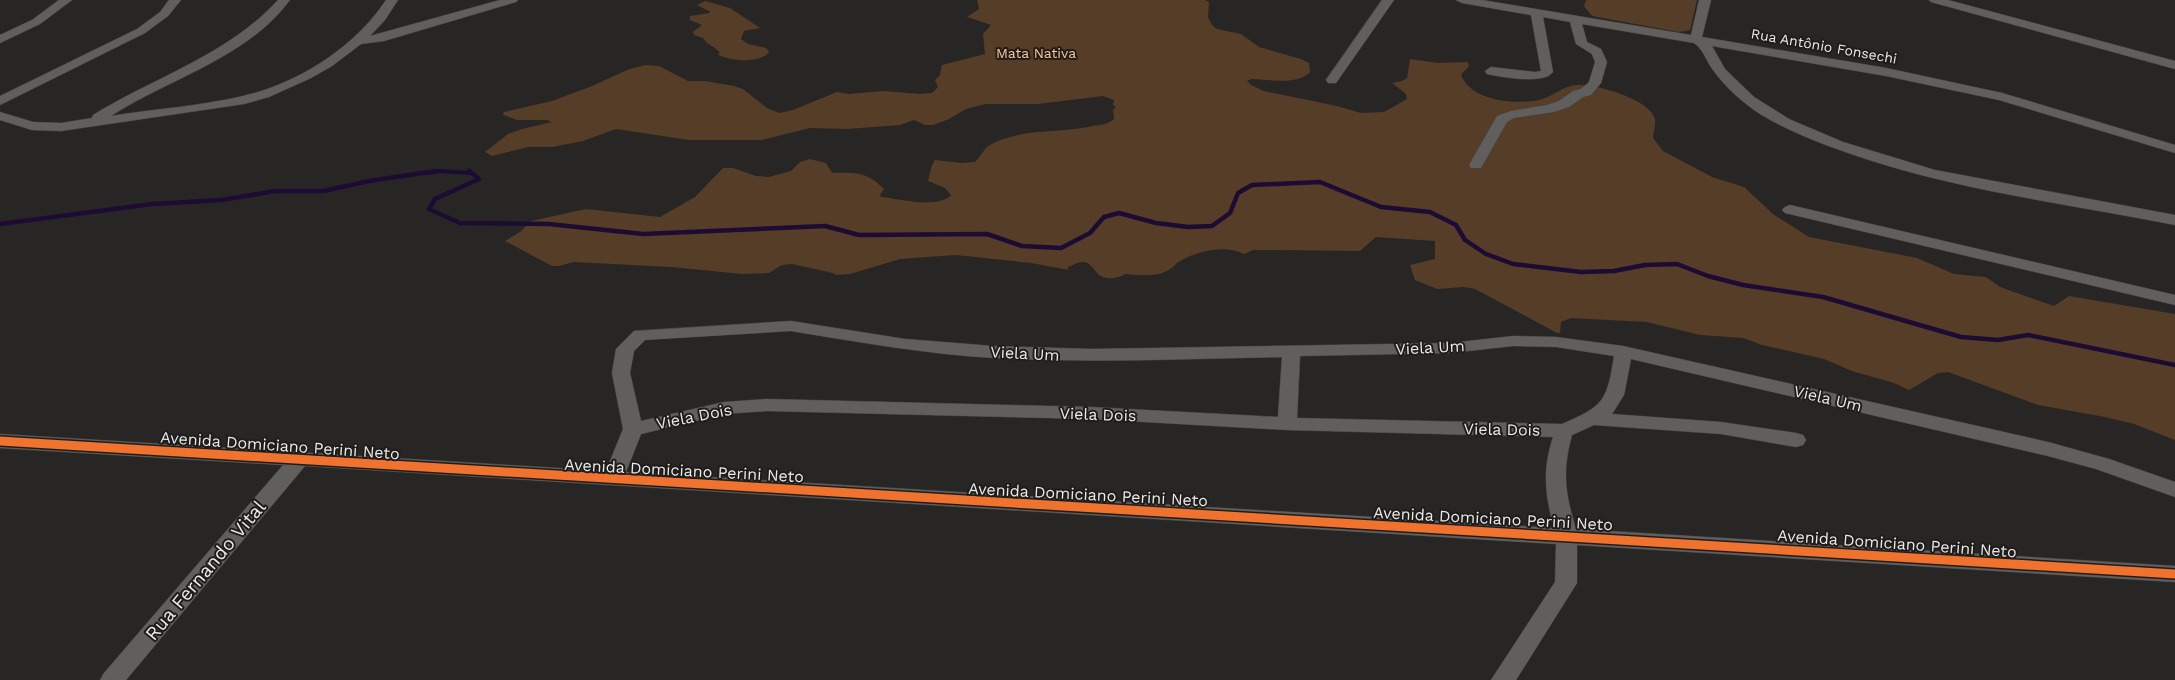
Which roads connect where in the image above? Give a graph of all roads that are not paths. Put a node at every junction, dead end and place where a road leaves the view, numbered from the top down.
1 (66, 0) edge
2 (175, 0) edge
3 (284, 0) edge
4 (392, 0) edge
5 (512, 0) edge
6 (1388, 0) edge
7 (1462, 0) edge
8 (1705, 0) edge
9 (1935, 0) edge
10 (1536, 12) junction
11 (1575, 19) junction
12 (0, 38) edge
13 (1696, 39) junction
14 (357, 41) junction
15 (2175, 65) edge
16 (1491, 72) dead end
17 (1332, 80) dead end
18 (0, 101) edge
19 (0, 116) edge
20 (91, 123) junction
21 (2175, 149) edge
22 (1476, 165) dead end
23 (1790, 210) dead end
24 (2175, 218) edge
25 (2175, 300) edge
26 (1291, 352) junction
27 (1623, 352) junction
28 (1594, 419) junction
29 (1287, 424) junction
30 (633, 429) junction
31 (1564, 431) junction
32 (1796, 440) dead end
33 (0, 442) edge
34 (299, 460) junction
35 (613, 479) junction
36 (2175, 490) edge
37 (1567, 536) junction
38 (2175, 574) edge
39 (112, 680) edge
40 (1503, 680) edge

1 - 12 street
2 - 18 street
3 - 20 street
4 - 14 street
5 - 14 street
6 - 17 street
7 - 10 street, Rua Antônio Fonsechi
8 - 13 street
9 - 15 street
10 - 11 street, Rua Antônio Fonsechi
10 - 16 street
11 - 13 street, Rua Antônio Fonsechi
11 - 22 street
13 - 21 street, Rua Antônio Fonsechi
13 - 24 street
14 - 20 street
19 - 20 street
23 - 25 street
26 - 27 street, Viela Um
26 - 29 street
26 - 30 street, Viela Um
27 - 28 street
27 - 36 street, Viela Um
28 - 31 street
28 - 32 street
29 - 30 street, Viela Dois
29 - 31 street, Viela Dois
30 - 35 street
31 - 37 street
33 - 34 street, Avenida Domiciano Perini Neto
34 - 35 street, Avenida Domiciano Perini Neto
34 - 39 street, Rua Fernando Vital
35 - 37 street, Avenida Domiciano Perini Neto
37 - 38 street, Avenida Domiciano Perini Neto
37 - 40 street

